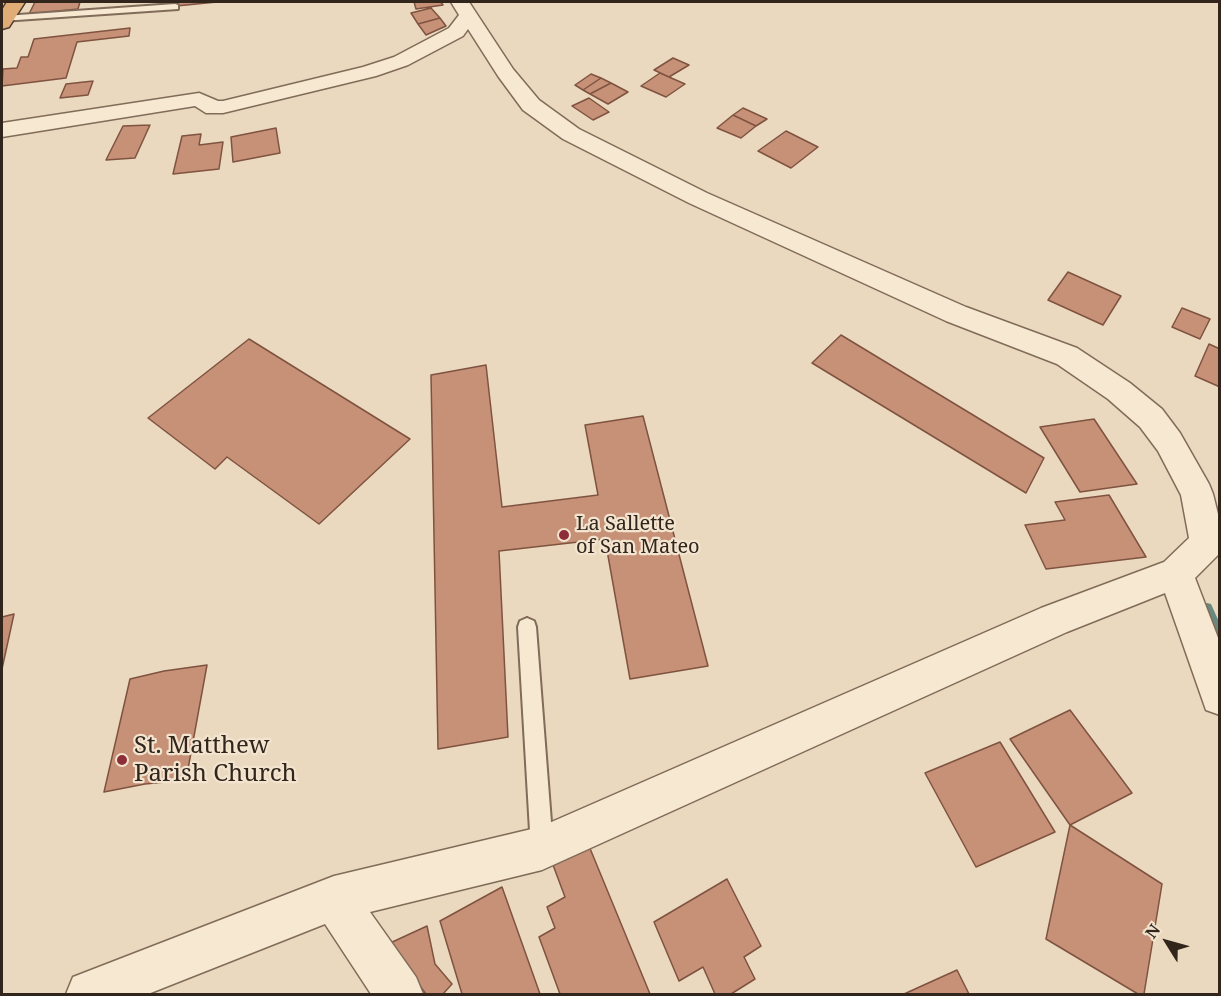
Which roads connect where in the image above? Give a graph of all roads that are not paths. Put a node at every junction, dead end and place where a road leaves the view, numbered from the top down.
1 (175, 7) dead end
2 (465, 8) edge
3 (7, 13) edge
4 (2, 130) edge
5 (1176, 573) junction
6 (527, 627) dead end
7 (1220, 696) edge
8 (542, 848) junction
9 (334, 898) junction
10 (90, 994) edge
11 (399, 994) edge

1 - 3 lane
2 - 4 street
2 - 5 street
5 - 7 street
5 - 8 street
6 - 8 lane
8 - 9 street
9 - 10 street
9 - 11 street

